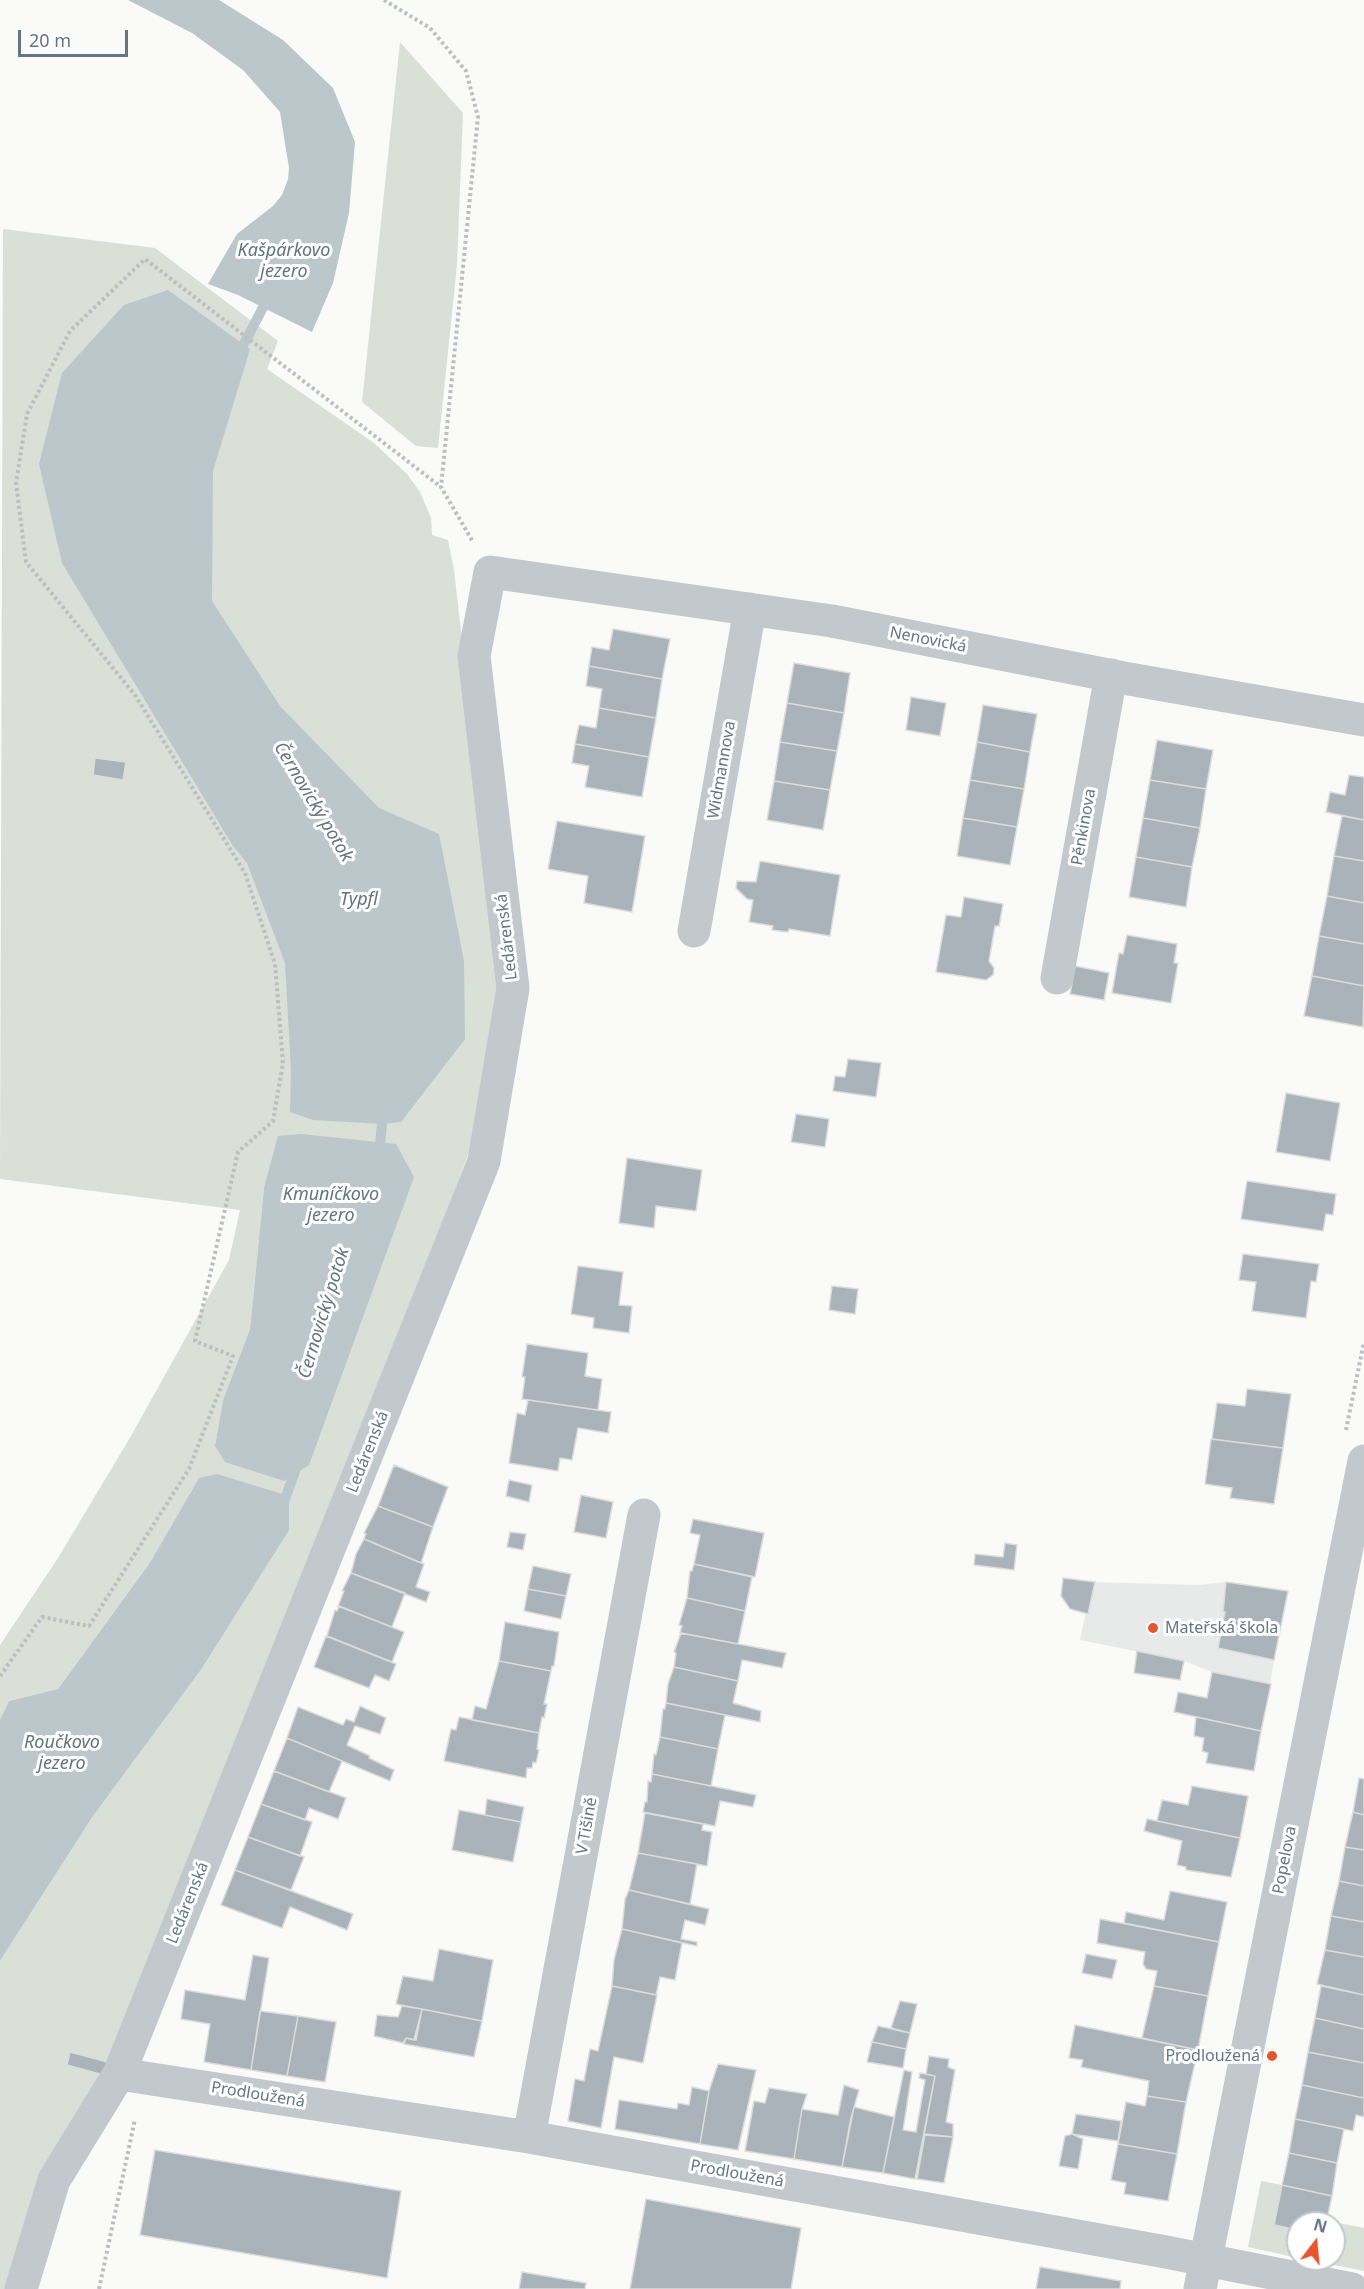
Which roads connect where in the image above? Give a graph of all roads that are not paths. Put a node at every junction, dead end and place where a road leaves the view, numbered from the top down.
1 (490, 572) joint
2 (750, 609) junction
3 (1111, 675) junction
4 (1364, 720) edge
5 (694, 931) dead end
6 (1058, 978) dead end
7 (1364, 1461) edge
8 (645, 1515) dead end
9 (1354, 1559) edge
10 (134, 2076) junction
11 (529, 2136) junction
12 (1203, 2274) edge
13 (21, 2289) edge
14 (1352, 2289) edge

1 - 2 street, Nenovická
1 - 10 street, Ledárenská
2 - 3 street, Nenovická
2 - 5 street, Widmannova
3 - 4 street, Nenovická
3 - 6 street, Pěnkinova
7 - 9 street, Popelova
8 - 11 street, V Tišině
9 - 12 street, Popelova
10 - 11 street, Prodloužená
10 - 13 street, Ledárenská
11 - 12 street, Prodloužená
12 - 14 street, Prodloužená

